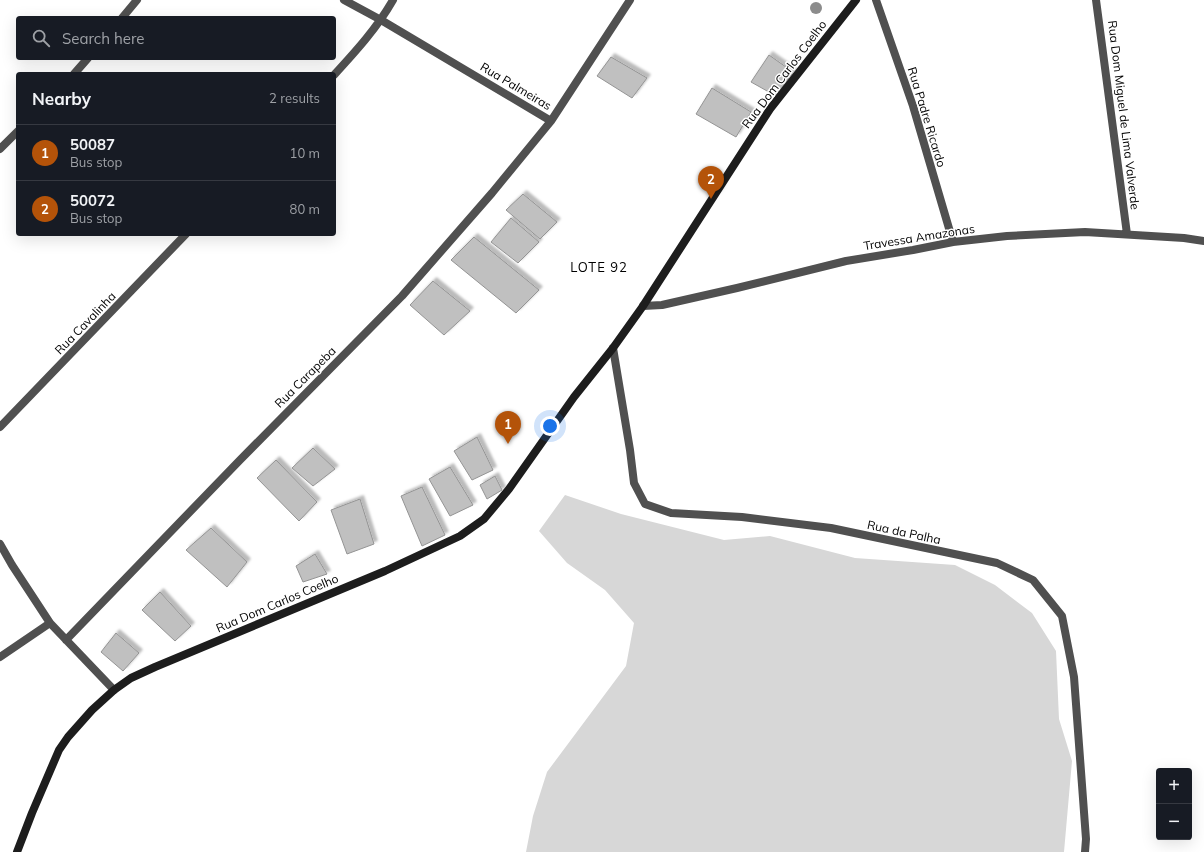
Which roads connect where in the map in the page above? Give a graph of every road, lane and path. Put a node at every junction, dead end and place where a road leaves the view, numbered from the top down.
1 (137, 0) edge
2 (344, 0) edge
3 (393, 0) edge
4 (630, 0) edge
5 (856, 0) edge
6 (876, 0) edge
7 (1096, 0) edge
8 (124, 16) edge
9 (381, 20) junction
10 (86, 60) edge
11 (76, 72) edge
12 (336, 73) edge
13 (551, 121) junction
14 (16, 133) edge
15 (0, 149) edge
16 (1127, 234) junction
17 (184, 236) edge
18 (1204, 241) edge
19 (953, 242) junction
20 (642, 306) junction
21 (613, 348) junction
22 (0, 427) edge
23 (0, 544) edge
24 (50, 623) junction
25 (66, 640) junction
26 (0, 656) edge
27 (114, 690) junction
28 (17, 852) edge
29 (1085, 852) edge

1 - 8 street
2 - 9 street, Rua Palmeiras
3 - 9 street
4 - 13 street, Rua Palmeiras
5 - 20 street, Rua Dom Carlos Coelho
6 - 19 street, Rua Padre Ricardo
7 - 16 street, Rua Dom Miguel de Lima Valverde
9 - 12 street
9 - 13 street, Rua Palmeiras
10 - 11 street
13 - 25 street, Rua Carapeba
14 - 15 street
16 - 18 street, Travessa Amazonas
16 - 19 street, Travessa Amazonas
17 - 22 street, Rua Cavalinha
19 - 20 street, Travessa Amazonas
20 - 21 street, Rua Dom Carlos Coelho
21 - 27 street, Rua Dom Carlos Coelho
21 - 29 street, Rua da Palha
23 - 24 street
24 - 25 street
24 - 26 street
25 - 27 street
27 - 28 street, Rua Dom Carlos Coelho

